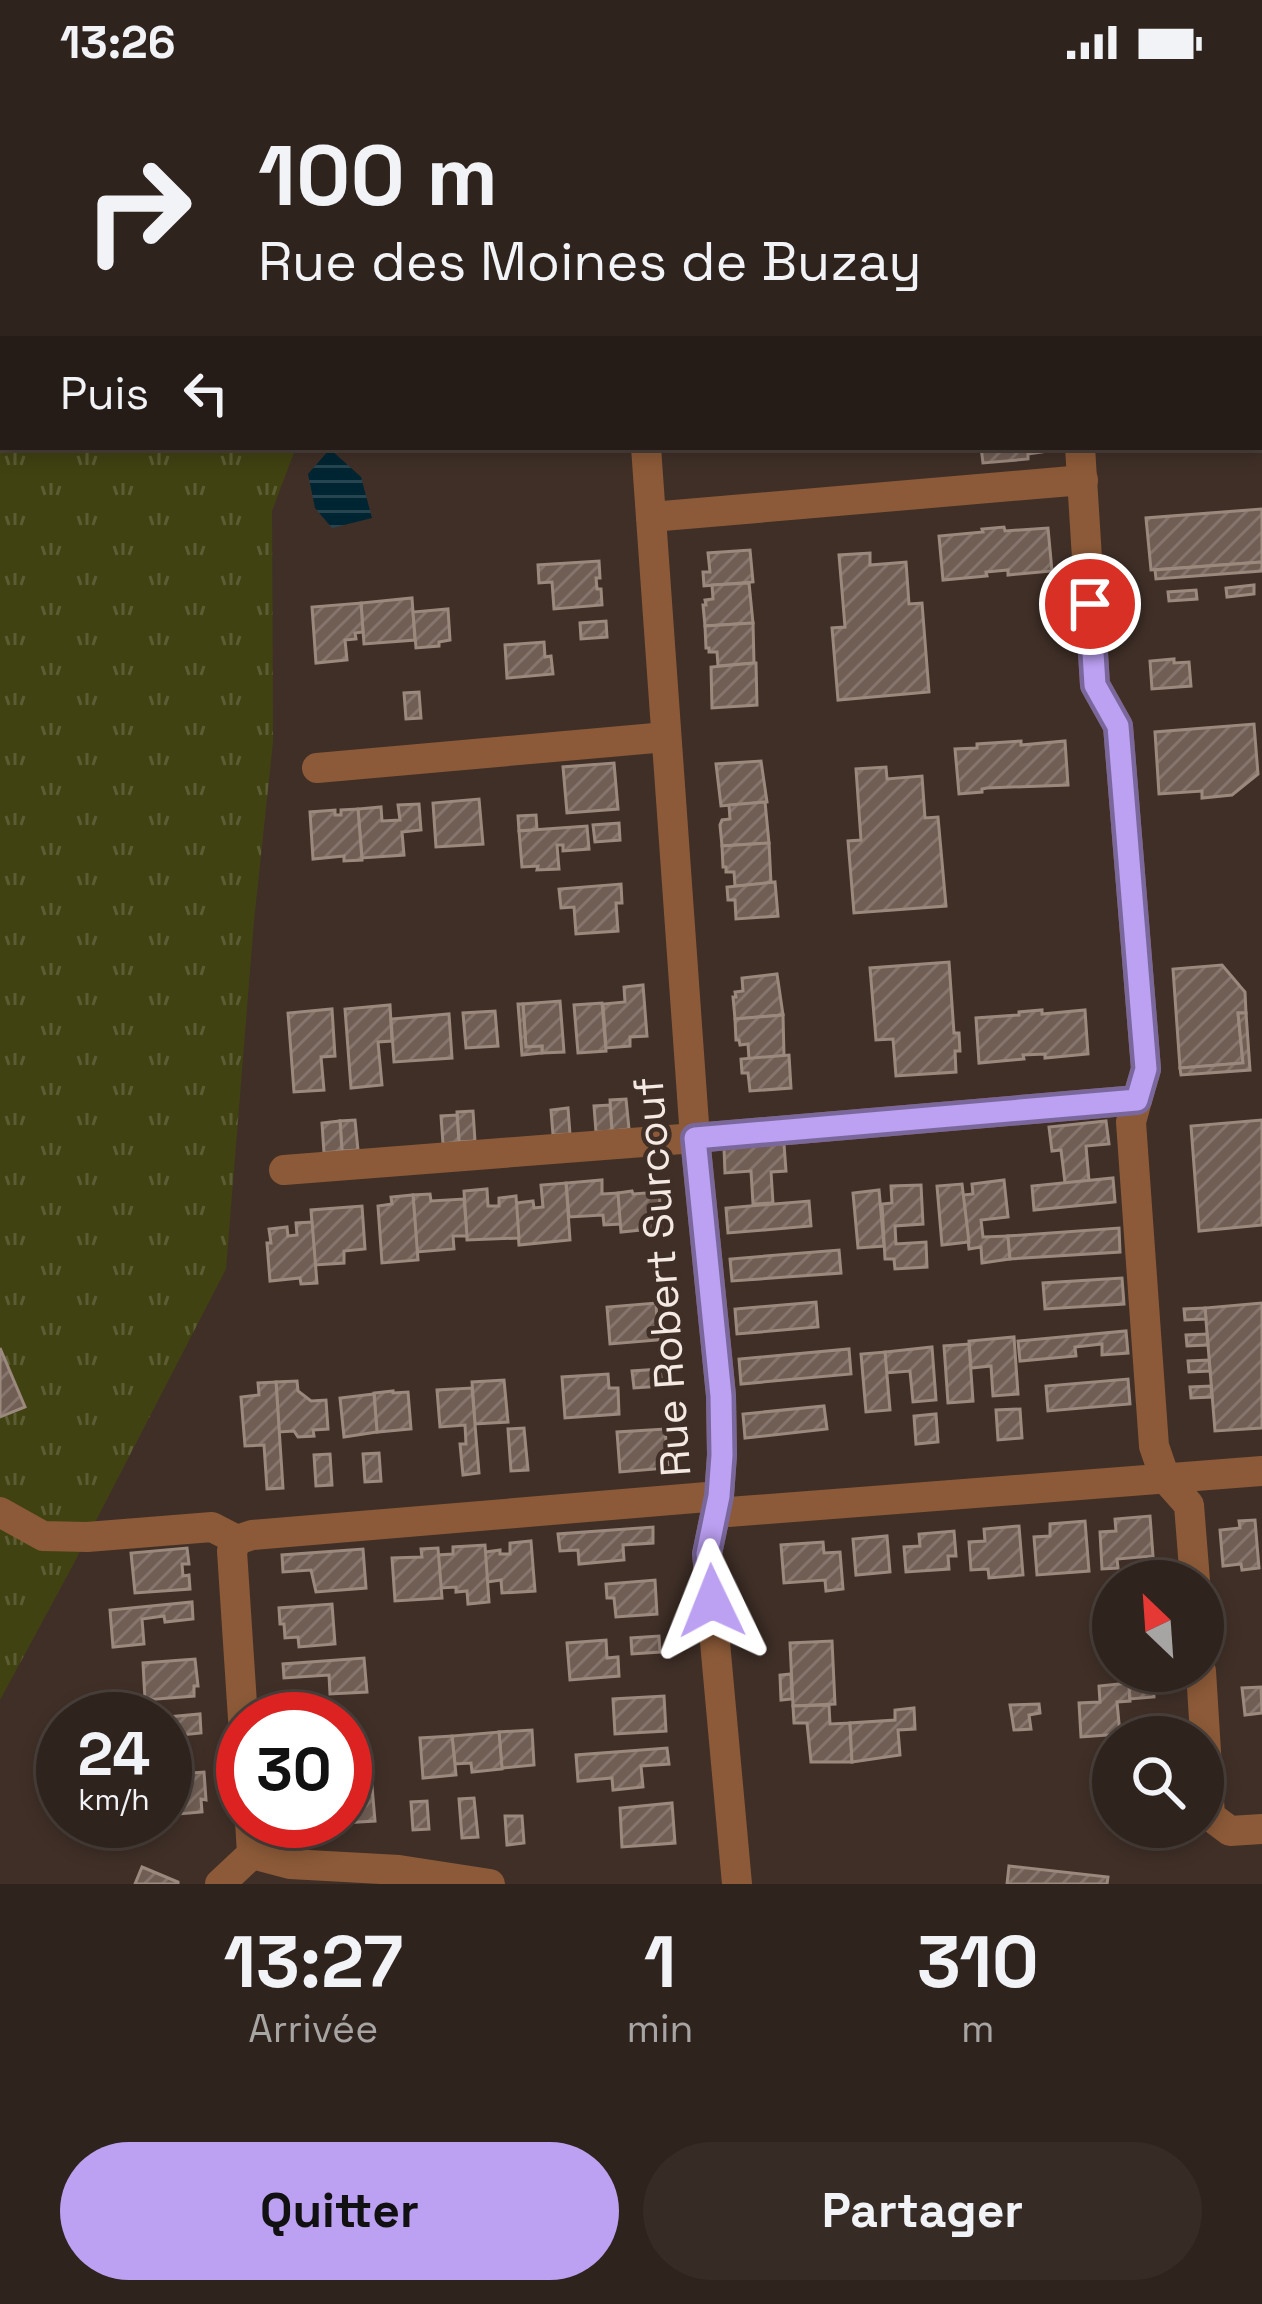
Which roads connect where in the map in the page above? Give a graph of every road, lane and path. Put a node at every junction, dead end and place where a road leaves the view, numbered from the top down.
1 (646, 450) edge
2 (1080, 450) edge
3 (1083, 480) junction
4 (651, 517) junction
5 (666, 736) junction
6 (316, 768) dead end
7 (1137, 1100) junction
8 (695, 1138) junction
9 (284, 1170) dead end
10 (1262, 1471) edge
11 (1166, 1478) junction
12 (718, 1504) junction
13 (0, 1512) edge
14 (237, 1540) junction
15 (1194, 1560) edge
16 (241, 1692) edge
17 (1202, 1692) edge
18 (1262, 1829) edge
19 (252, 1848) edge
20 (252, 1854) junction
21 (220, 1884) edge
22 (490, 1884) edge
23 (737, 1884) edge

1 - 4 street, Rue Robert Surcouf
2 - 3 street
3 - 4 street
3 - 7 street
4 - 5 street, Rue Robert Surcouf
5 - 6 street
5 - 8 street, Rue Robert Surcouf
7 - 8 street
7 - 11 street
8 - 9 street
8 - 12 street, Rue Robert Surcouf
10 - 11 street
11 - 12 street
11 - 15 street
12 - 14 street
12 - 23 street, Rue Robert Surcouf
13 - 14 street
14 - 16 street
17 - 18 street
19 - 20 street
20 - 21 street
20 - 22 street

